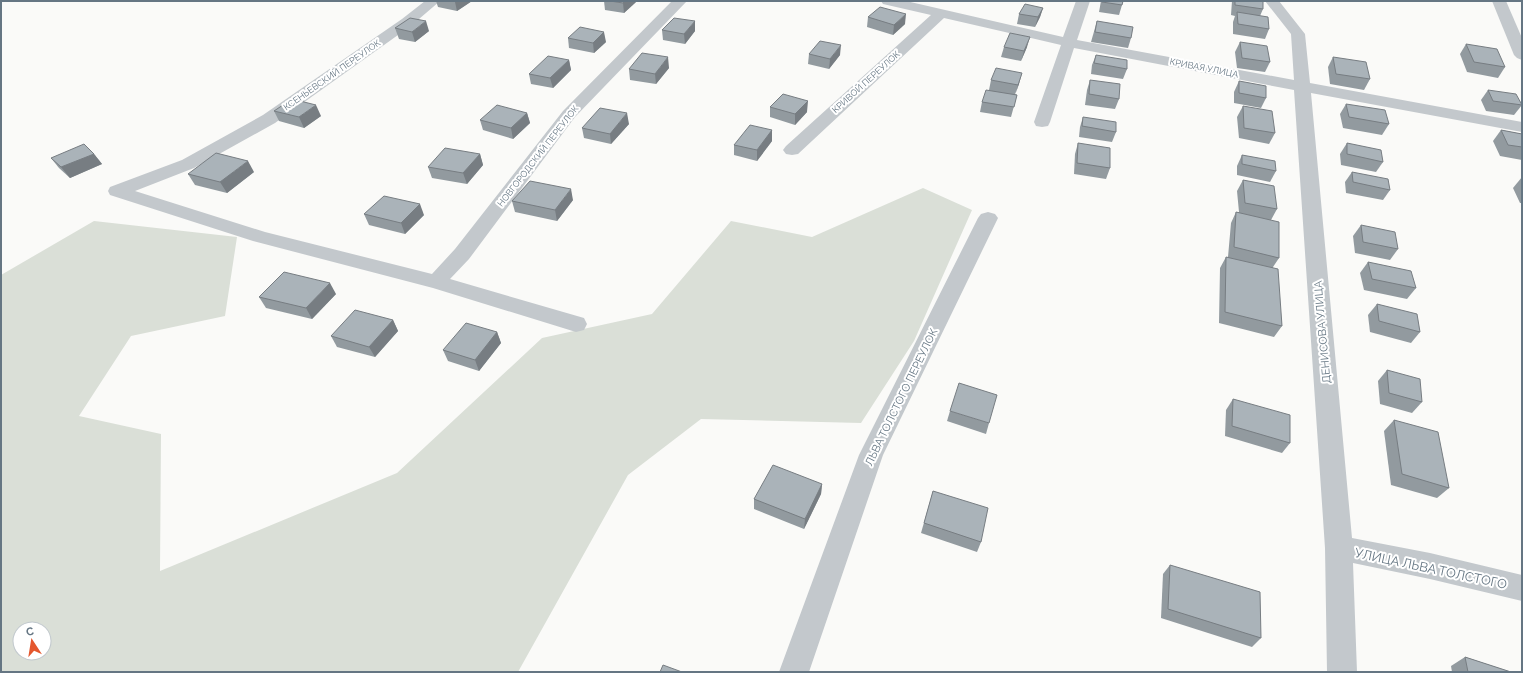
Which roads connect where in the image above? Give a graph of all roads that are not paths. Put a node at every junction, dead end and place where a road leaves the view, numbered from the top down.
1 (433, 1) edge
2 (680, 1) edge
3 (888, 1) edge
4 (1083, 1) edge
5 (1272, 1) edge
6 (1499, 1) edge
7 (941, 13) junction
8 (1069, 43) junction
9 (1522, 55) edge
10 (1302, 86) junction
11 (1042, 122) dead end
12 (1522, 127) edge
13 (792, 150) dead end
14 (988, 218) dead end
15 (436, 282) junction
16 (576, 324) dead end
17 (1339, 548) junction
18 (1522, 588) edge
19 (794, 672) edge
20 (1342, 672) edge

1 - 15 street, КСЕНЬЕВСКИЙ ПЕРЕУЛОК
2 - 15 street, НОВГОРОДСКИЙ ПЕРЕУЛОК
3 - 7 street, КРИВАЯ УЛИЦА
4 - 8 street
5 - 10 street, ДЕНИСОВА УЛИЦА
6 - 9 street
7 - 8 street, КРИВАЯ УЛИЦА
7 - 13 street, КРИВОЙ ПЕРЕУЛОК
8 - 10 street, КРИВАЯ УЛИЦА
8 - 11 street
10 - 12 street, КРИВАЯ УЛИЦА
10 - 17 street, ДЕНИСОВА УЛИЦА
14 - 19 street, ЛЬВА ТОЛСТОГО ПЕРЕУЛОК
15 - 16 street
17 - 18 street, УЛИЦА ЛЬВА ТОЛСТОГО
17 - 20 street, ДЕНИСОВА УЛИЦА

